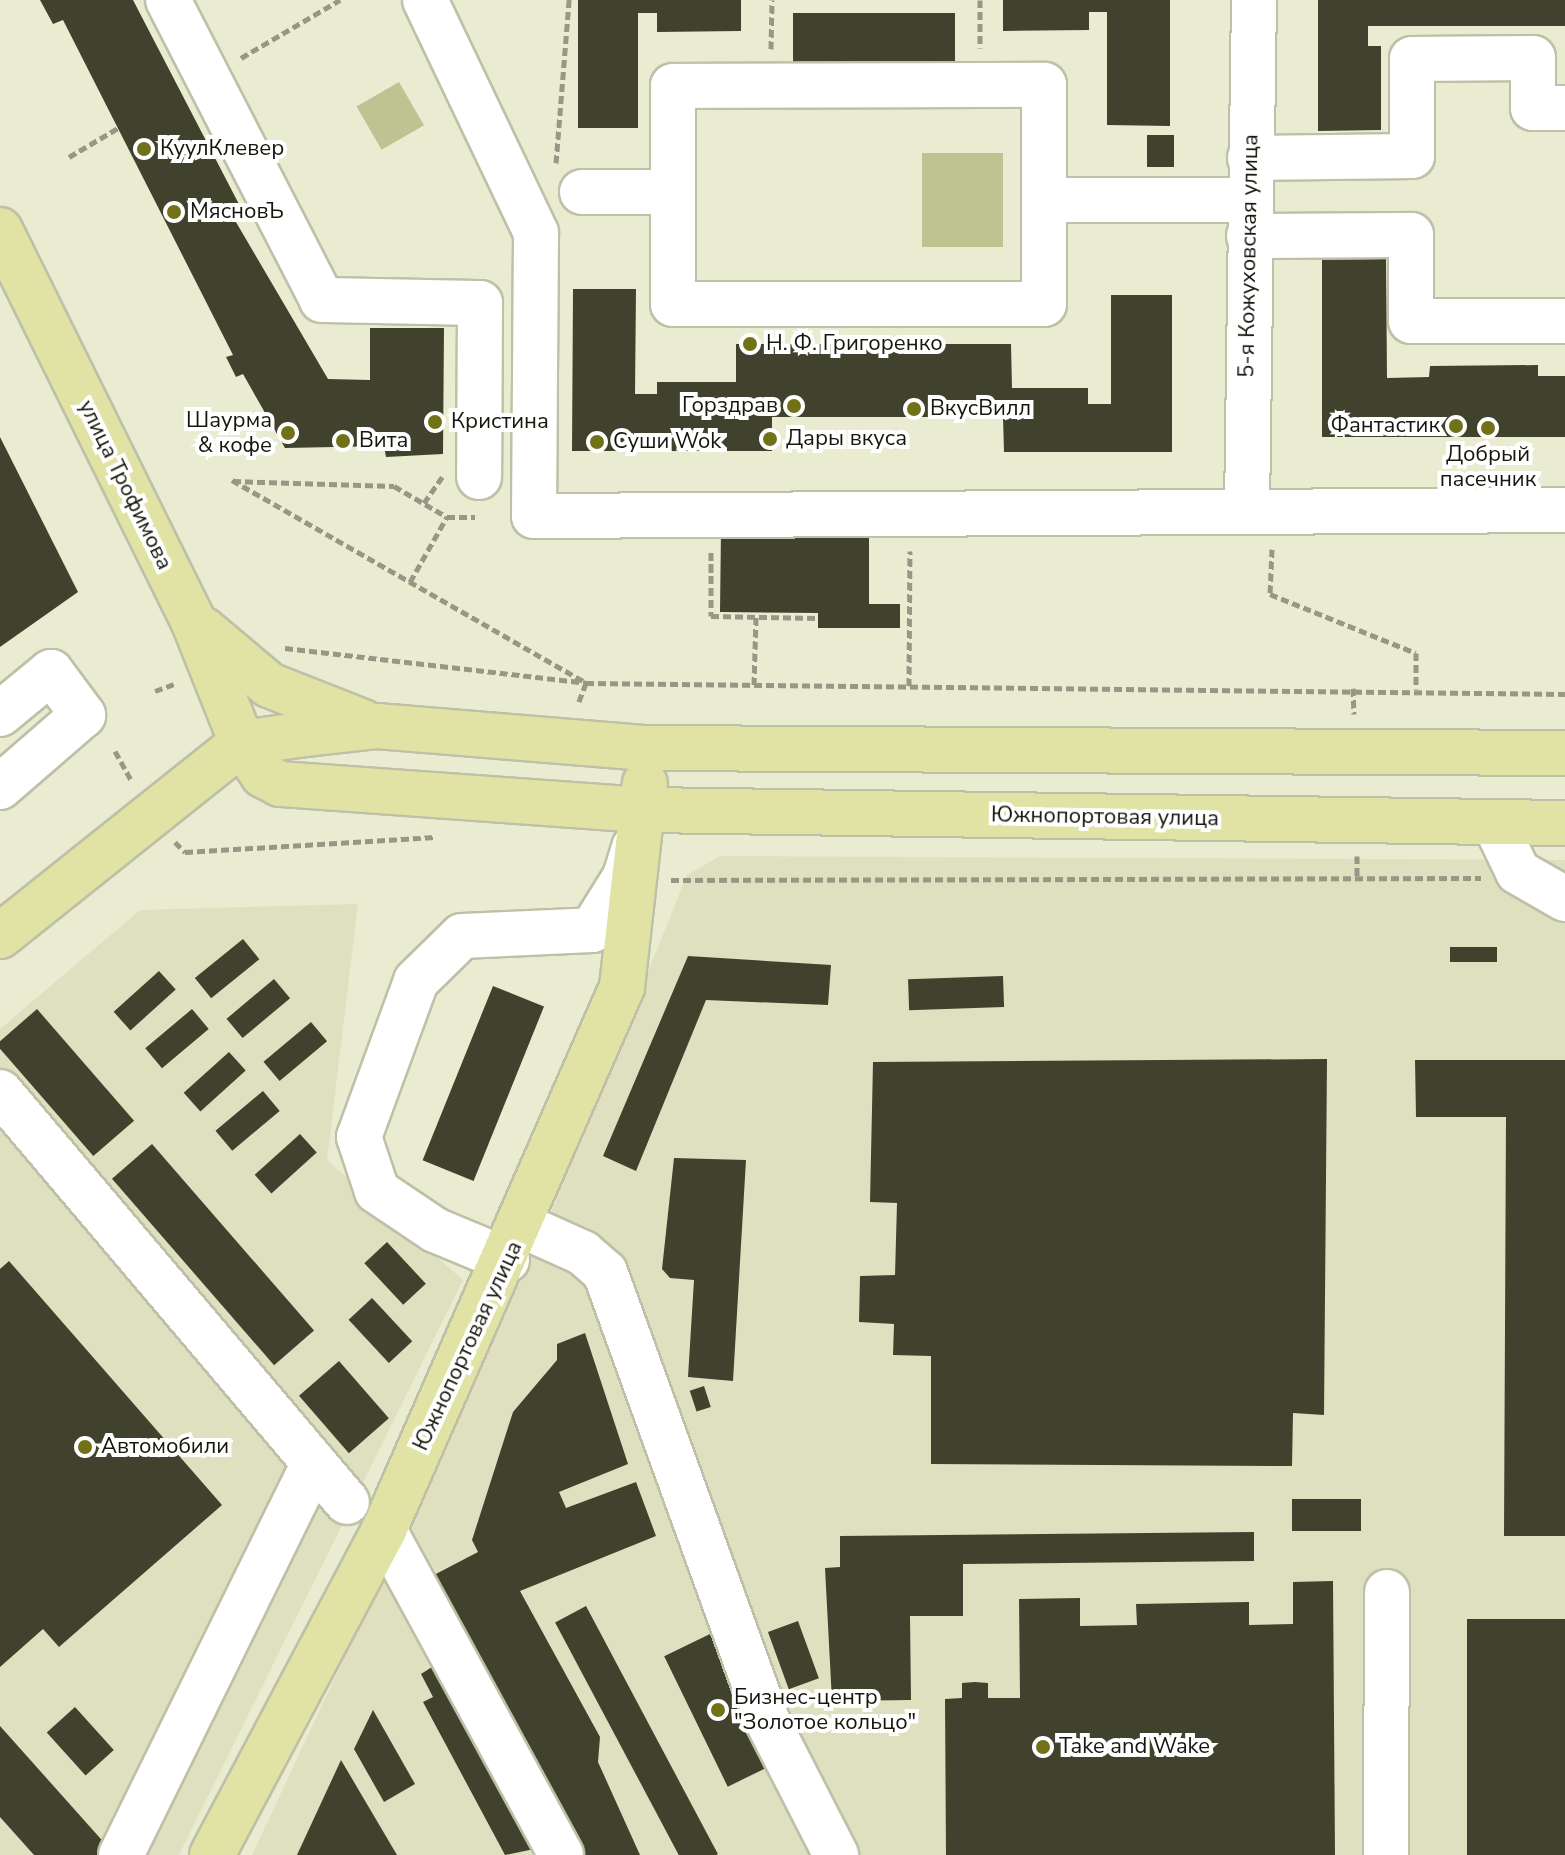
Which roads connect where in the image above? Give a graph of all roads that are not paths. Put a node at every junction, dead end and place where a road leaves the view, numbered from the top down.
1 (168, 0) edge
2 (425, 0) edge
3 (1254, 0) edge
4 (1565, 108) edge
5 (567, 185) road end
6 (673, 192) junction
7 (1250, 198) junction
8 (1044, 200) junction
9 (0, 230) edge
10 (1565, 321) edge
11 (479, 477) dead end
12 (1565, 510) edge
13 (1260, 512) junction
14 (193, 620) junction
15 (0, 714) edge
16 (377, 726) junction
17 (242, 743) junction
18 (646, 748) junction
19 (1565, 753) edge
20 (0, 787) edge
21 (645, 810) junction
22 (1494, 822) junction
23 (1565, 823) edge
24 (1565, 899) edge
25 (0, 936) edge
26 (0, 1092) edge
27 (515, 1243) junction
28 (314, 1463) junction
29 (347, 1502) dead end
30 (384, 1530) junction
31 (1387, 1592) dead end
32 (121, 1855) edge
33 (212, 1855) edge
34 (561, 1855) edge
35 (836, 1855) edge
36 (1386, 1855) edge

1 - 11 street
2 - 13 street
3 - 7 street, 5-я Кожуховская улица
4 - 7 street
5 - 6 street
6 - 8 street
6 - 8 street
7 - 8 street
7 - 10 street
7 - 13 street, 5-я Кожуховская улица
9 - 14 main road, улица Трофимова
12 - 13 street
14 - 16 main road
14 - 17 main road, улица Трофимова
15 - 20 street
16 - 17 main road
16 - 18 main road
17 - 21 main road, Южнопортовая улица
17 - 25 main road
18 - 19 main road
18 - 21 main road, Южнопортовая улица
21 - 22 main road, Южнопортовая улица
21 - 27 main road, Южнопортовая улица
21 - 27 street
22 - 23 main road, Южнопортовая улица
22 - 24 street
26 - 28 street
27 - 30 main road, Южнопортовая улица
27 - 35 street
28 - 29 street
28 - 32 street
30 - 33 main road, Южнопортовая улица
30 - 34 street
31 - 36 street

